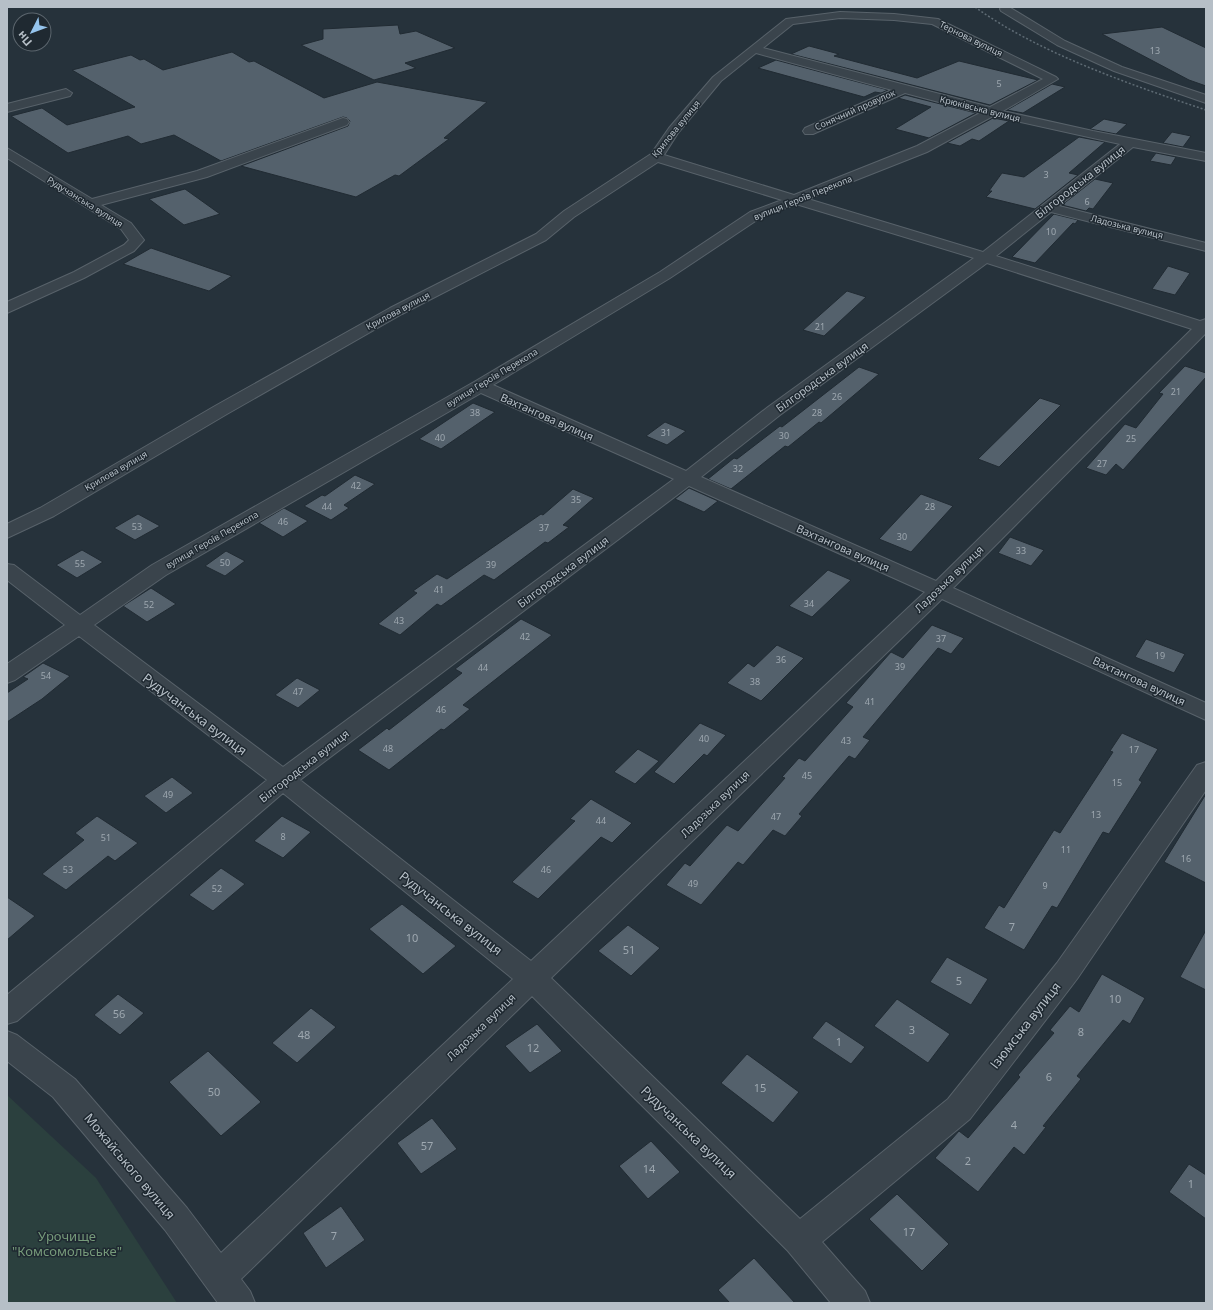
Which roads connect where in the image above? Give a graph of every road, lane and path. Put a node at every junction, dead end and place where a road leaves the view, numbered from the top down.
1 (1005, 9) dead end
2 (756, 50) junction
3 (902, 90) junction
4 (66, 94) dead end
5 (1206, 99) edge
6 (7, 108) edge
7 (993, 112) junction
8 (343, 122) dead end
9 (809, 131) dead end
10 (1128, 144) junction
11 (7, 152) edge
12 (656, 157) junction
13 (1206, 157) edge
14 (797, 200) junction
15 (88, 204) junction
16 (1048, 207) junction
17 (1206, 247) edge
18 (985, 257) junction
19 (7, 308) edge
20 (1205, 326) edge
21 (480, 386) junction
22 (687, 479) junction
23 (7, 532) edge
24 (7, 570) edge
25 (939, 590) junction
26 (77, 625) junction
27 (7, 675) edge
28 (1206, 712) edge
29 (1206, 770) edge
30 (283, 780) junction
31 (532, 978) junction
32 (7, 1012) edge
33 (7, 1044) edge
34 (799, 1240) junction
35 (220, 1277) junction
36 (238, 1303) edge
37 (853, 1303) edge

1 - 5 street
2 - 3 street, Крюківська вулиця
2 - 7 street, Тернова вулиця
2 - 12 street, Крилова вулиця
3 - 7 street, Крюківська вулиця
3 - 9 street, Сонячний провулок
4 - 6 street
7 - 10 street, Крюківська вулиця
7 - 14 street, вулиця Героїв Перекопа
8 - 15 street
10 - 13 street, Крюківська вулиця
10 - 16 street, Білгородська вулиця
11 - 15 street, Рудучанська вулиця
12 - 14 street
12 - 23 street, Крилова вулиця
14 - 18 street
14 - 21 street, вулиця Героїв Перекопа
15 - 19 street, Рудучанська вулиця
16 - 17 street, Ладозька вулиця
16 - 18 street, Білгородська вулиця
18 - 20 street
18 - 22 street, Білгородська вулиця
20 - 25 street, Ладозька вулиця
21 - 22 street, Вахтангова вулиця
21 - 26 street, вулиця Героїв Перекопа
22 - 25 street, Вахтангова вулиця
22 - 30 street, Білгородська вулиця
24 - 26 street, Рудучанська вулиця
25 - 28 street, Вахтангова вулиця
25 - 31 street, Ладозька вулиця
26 - 27 street, вулиця Героїв Перекопа
26 - 30 street, Рудучанська вулиця
29 - 34 street, Ізюмська вулиця
30 - 31 street, Рудучанська вулиця
30 - 32 street, Білгородська вулиця
31 - 34 street, Рудучанська вулиця
31 - 35 street, Ладозька вулиця
33 - 35 street, Можайського вулиця
34 - 37 street, Рудучанська вулиця
35 - 36 street, Можайського вулиця

